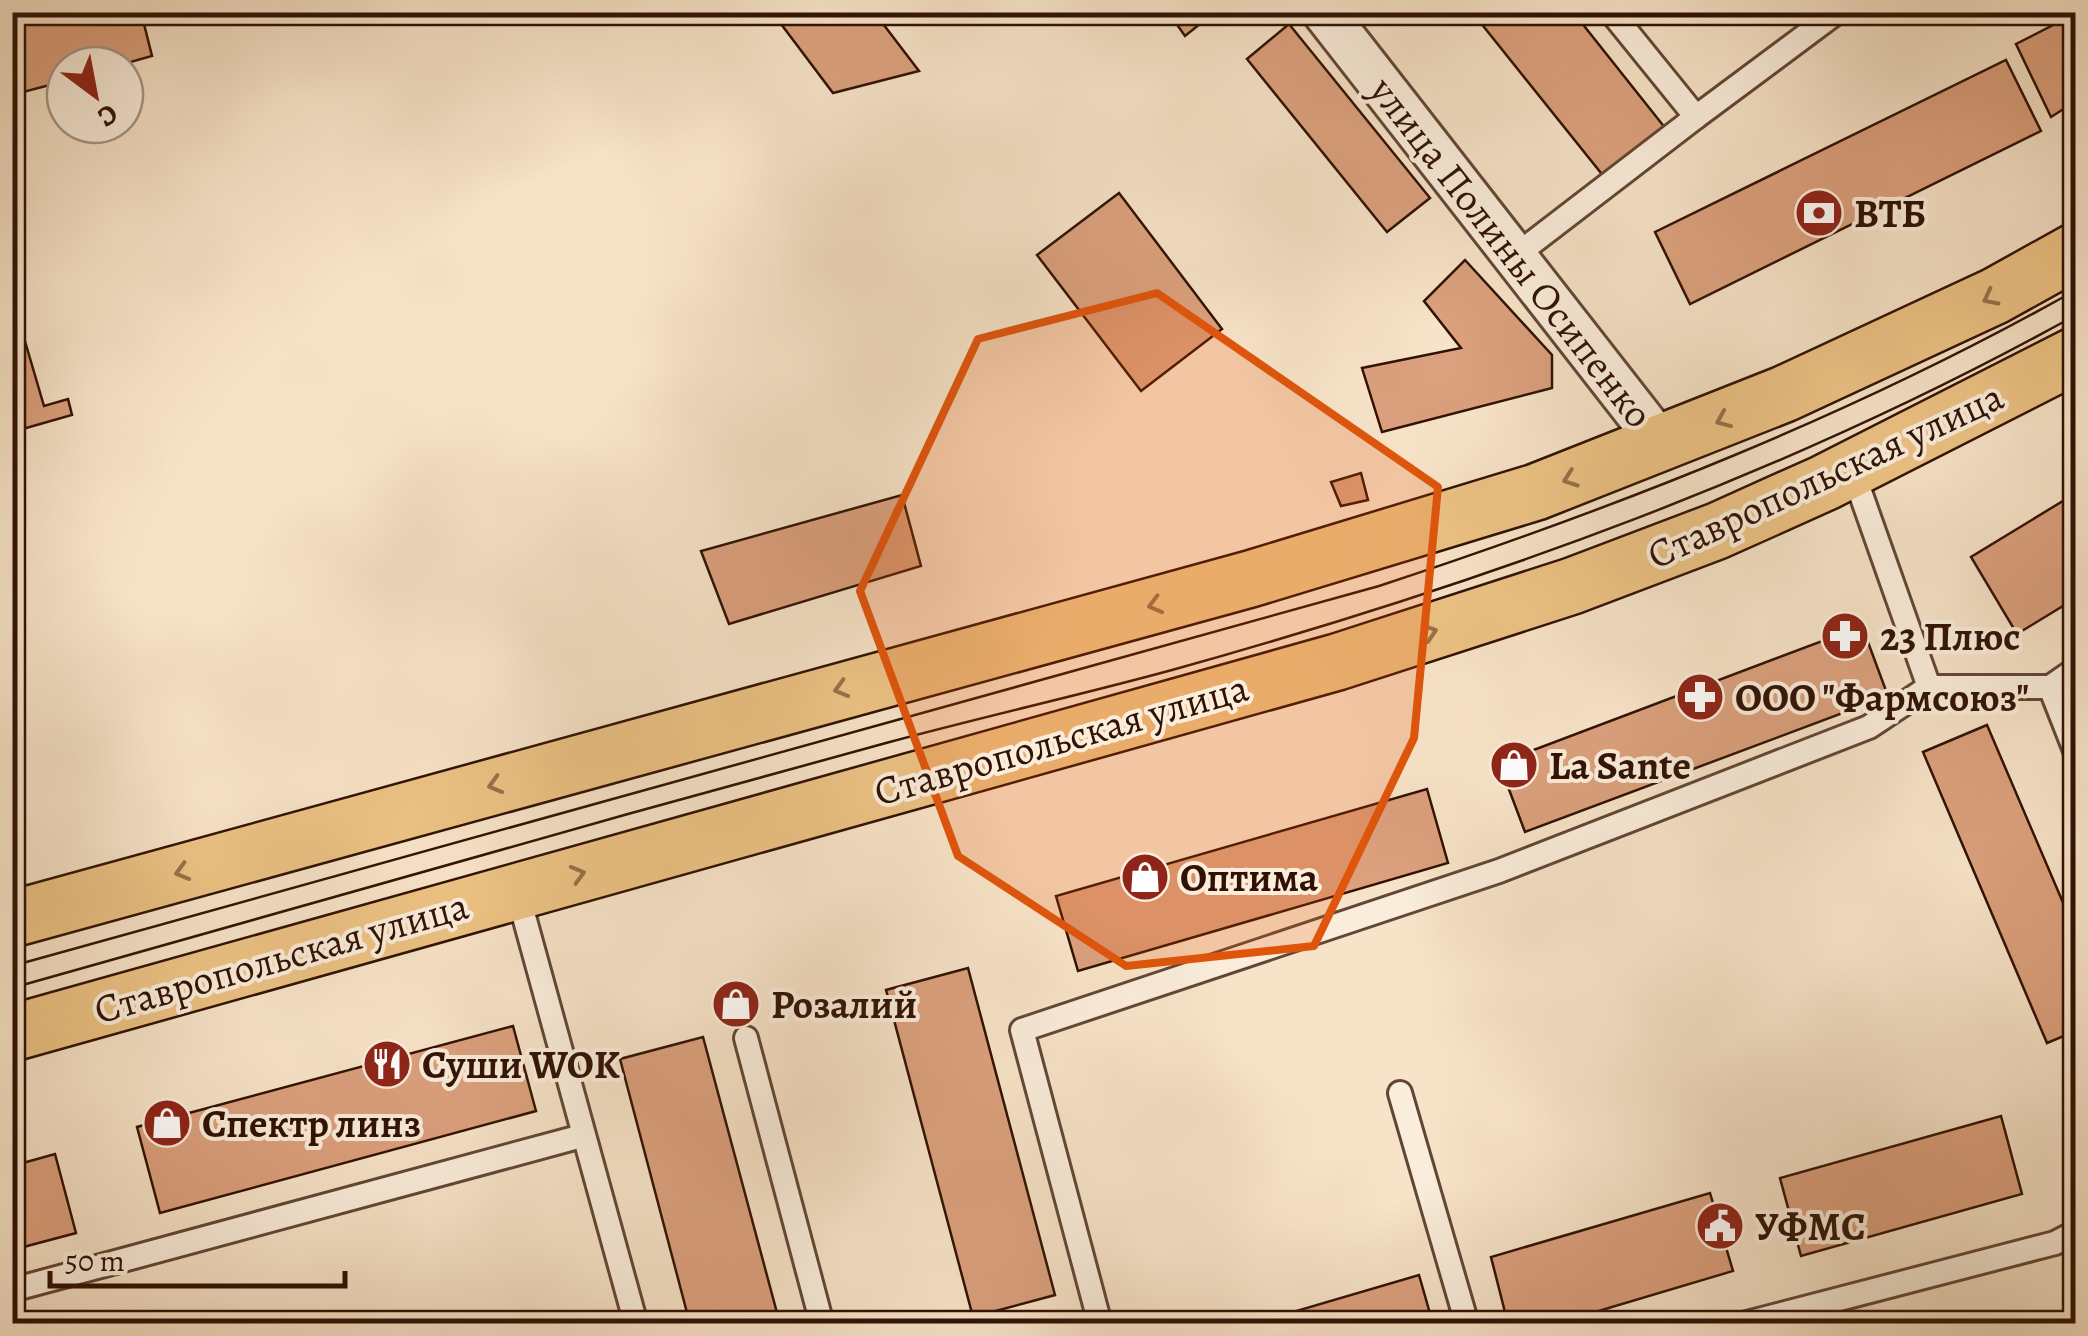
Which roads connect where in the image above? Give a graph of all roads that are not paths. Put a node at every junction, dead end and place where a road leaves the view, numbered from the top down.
1 (1324, 12) edge
2 (1610, 12) edge
3 (1837, 12) edge
4 (1696, 117) junction
5 (2076, 251) edge
6 (1515, 256) junction
7 (2076, 355) edge
8 (1662, 445) junction
9 (1852, 469) junction
10 (2076, 669) edge
11 (1929, 686) junction
12 (2050, 687) junction
13 (2076, 754) edge
14 (517, 891) junction
15 (12, 920) edge
16 (12, 1032) edge
17 (746, 1038) dead end
18 (1400, 1094) dead end
19 (582, 1136) junction
20 (2076, 1232) edge
21 (12, 1290) edge
22 (636, 1324) edge
23 (822, 1324) edge
24 (1100, 1324) edge
25 (1467, 1324) edge
26 (1743, 1324) edge

1 - 6 street, улица Полины Осипенко
2 - 4 lane
3 - 4 lane
4 - 6 lane
5 -> 8 main road
6 - 8 street, улица Полины Осипенко
7 - 9 main road, Ставропольская улица
8 -> 15 main road
9 - 11 lane
14 -> 9 main road, Ставропольская улица
10 - 12 lane
11 - 12 lane
11 - 24 lane
12 - 13 lane
14 - 16 main road, Ставропольская улица
14 - 19 lane
17 - 23 lane
18 - 25 lane
19 - 21 lane
19 - 22 lane
20 - 26 lane

